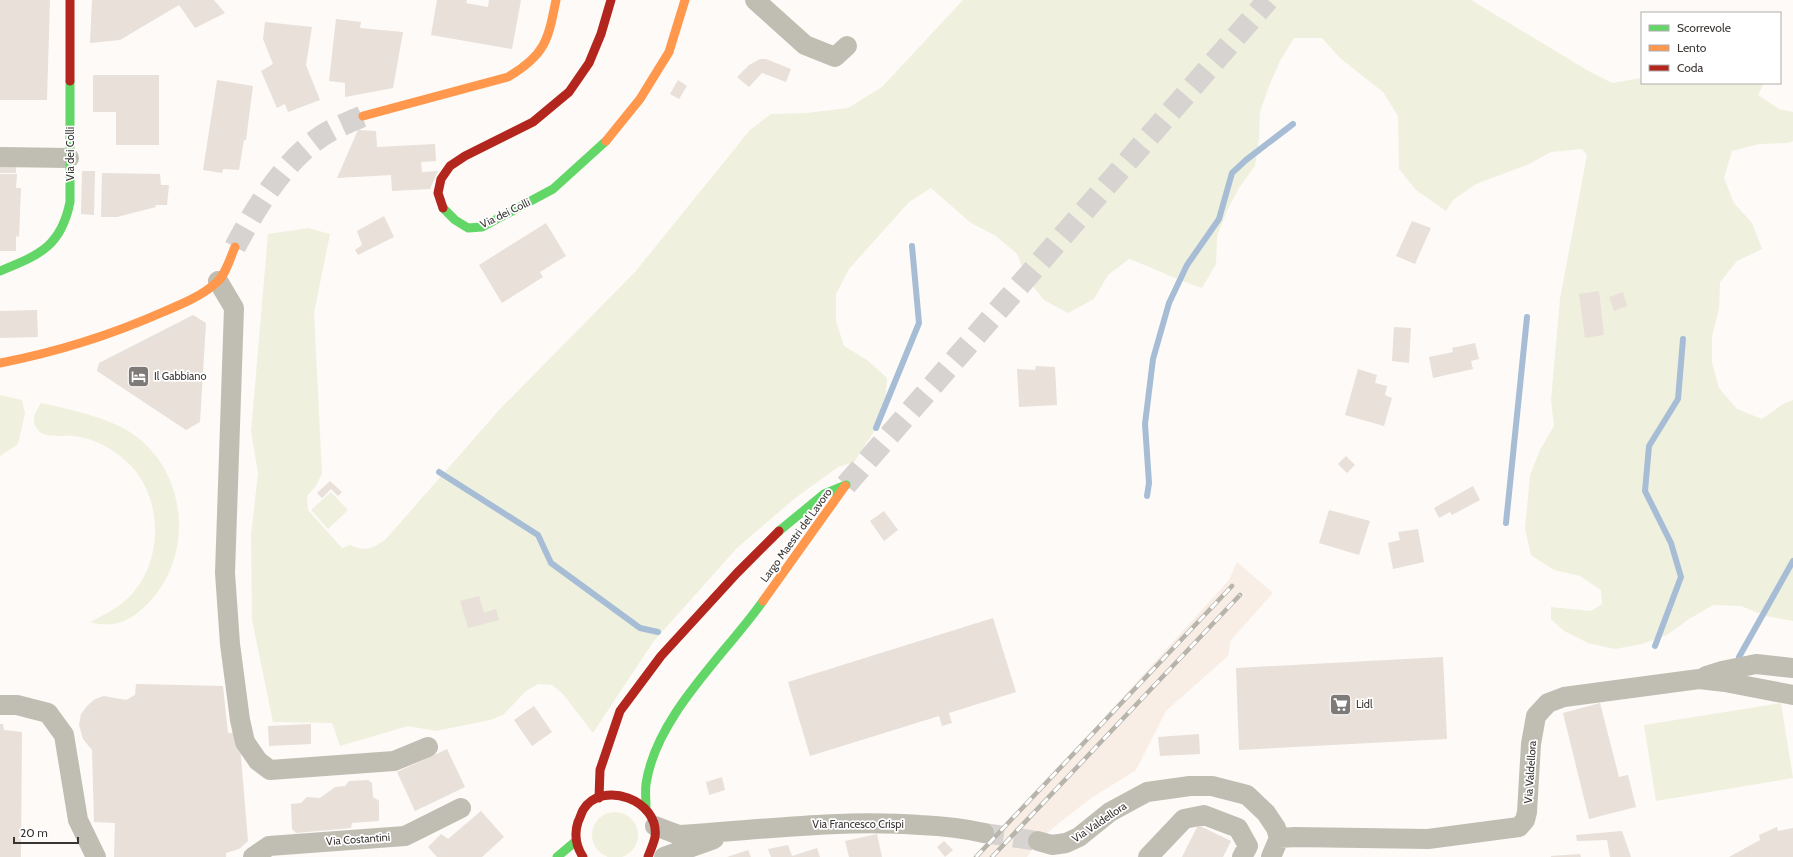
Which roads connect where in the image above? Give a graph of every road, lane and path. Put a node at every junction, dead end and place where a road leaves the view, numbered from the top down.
1 (70, 0) edge
2 (556, 0) edge
3 (611, 0) edge
4 (685, 0) edge
5 (755, 0) edge
6 (847, 46) dead end
7 (362, 116) tunnel mouth
8 (0, 157) edge
9 (69, 158) junction
10 (235, 247) tunnel mouth
11 (0, 271) edge
12 (218, 282) junction
13 (0, 363) edge
14 (1793, 668) edge
15 (1699, 679) junction
16 (1793, 695) edge
17 (0, 705) edge
18 (428, 747) dead end
19 (599, 798) junction
20 (461, 808) dead end
21 (646, 808) junction
22 (654, 826) junction
23 (733, 832) junction
24 (984, 833) tunnel mouth
25 (1279, 838) junction
26 (576, 841) junction
27 (1038, 841) tunnel mouth
28 (96, 857) edge
29 (253, 857) edge
30 (557, 857) edge
31 (583, 857) edge
32 (648, 857) edge
33 (664, 857) edge
34 (1148, 857) edge
35 (1242, 857) edge
36 (1271, 857) edge

1 - 9 street, Via dei Colli
2 - 7 street
3 - 4 street, Via dei Colli
5 - 6 street
8 - 9 street
9 - 11 street, Via dei Colli
10 - 12 street
12 - 13 street
12 - 18 street
14 - 15 street, Via Valdellora
15 - 16 street, Via Valdellora
15 - 25 street, Via Valdellora
17 - 28 street
19 - 21 street
19 - 21 street, Largo Maestri del Lavoro
19 - 26 street
20 - 29 street, Via Costantini
21 - 22 street, Largo Maestri del Lavoro
22 - 23 street, Via Francesco Crispi
22 - 32 street, Largo Maestri del Lavoro
23 - 24 street, Via Francesco Crispi
23 - 33 street, Via Francesco Crispi
25 - 27 street, Via Valdellora
25 - 36 street
26 - 30 street
26 - 31 street
34 - 35 street

